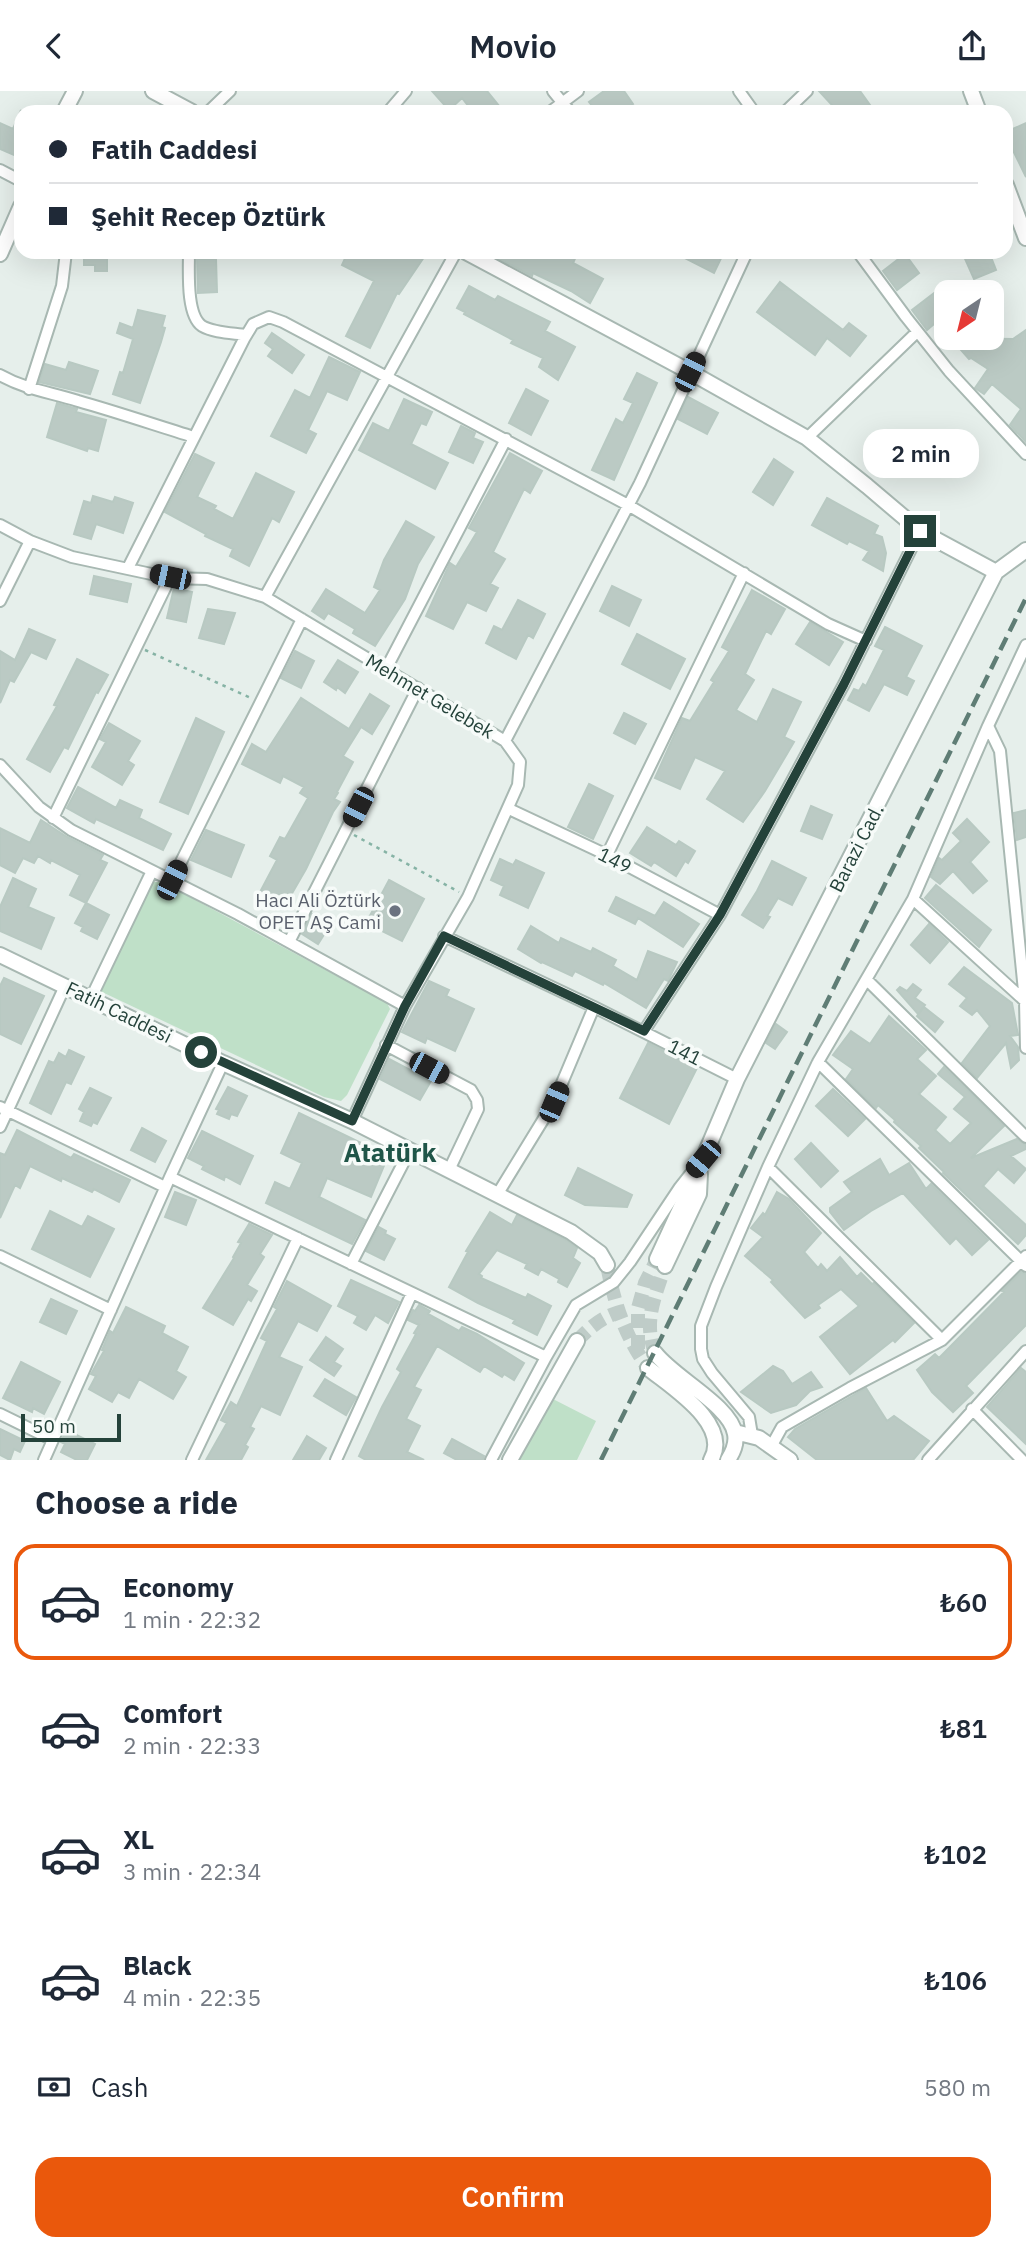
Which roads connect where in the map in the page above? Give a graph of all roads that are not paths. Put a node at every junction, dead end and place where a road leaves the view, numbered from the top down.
1 (153, 91) edge
2 (230, 91) edge
3 (406, 91) edge
4 (553, 91) edge
5 (578, 91) edge
6 (807, 91) edge
7 (562, 103) junction
8 (179, 105) edge
9 (215, 105) edge
10 (394, 105) edge
11 (559, 105) edge
12 (792, 105) edge
13 (1013, 204) edge
14 (14, 224) edge
15 (1026, 238) edge
16 (0, 254) edge
17 (65, 259) edge
18 (189, 259) edge
19 (452, 259) edge
20 (479, 259) edge
21 (744, 259) edge
22 (863, 259) edge
23 (917, 332) junction
24 (246, 335) junction
25 (690, 372) junction
26 (0, 375) edge
27 (385, 377) junction
28 (29, 389) junction
29 (194, 437) junction
30 (807, 438) junction
31 (506, 439) junction
32 (1026, 454) edge
33 (628, 505) junction
34 (0, 525) edge
35 (920, 531) junction
36 (30, 541) junction
37 (1026, 550) edge
38 (128, 568) junction
39 (996, 572) junction
40 (744, 573) junction
41 (170, 577) junction
42 (265, 597) junction
43 (0, 601) edge
44 (302, 619) junction
45 (866, 641) junction
46 (1026, 645) edge
47 (386, 669) junction
48 (418, 688) junction
49 (988, 726) junction
50 (505, 741) junction
51 (0, 765) edge
52 (509, 809) junction
53 (52, 818) junction
54 (607, 855) junction
55 (152, 871) junction
56 (172, 880) junction
57 (914, 899) junction
58 (720, 915) junction
59 (444, 936) junction
60 (289, 942) junction
61 (0, 955) edge
62 (867, 980) junction
63 (65, 986) junction
64 (91, 998) junction
65 (1025, 1001) edge
66 (405, 1006) junction
67 (594, 1007) junction
68 (644, 1031) junction
69 (386, 1045) junction
70 (1026, 1048) edge
71 (818, 1062) junction
72 (223, 1063) junction
73 (737, 1079) junction
74 (4, 1108) edge
75 (352, 1121) junction
76 (0, 1127) edge
77 (1026, 1137) edge
78 (410, 1150) junction
79 (703, 1159) junction
80 (768, 1167) junction
81 (449, 1170) junction
82 (168, 1182) junction
83 (498, 1195) junction
84 (298, 1238) junction
85 (0, 1256) edge
86 (1024, 1261) edge
87 (661, 1263) tunnel mouth
88 (351, 1264) junction
89 (607, 1265) tunnel mouth
90 (412, 1293) junction
91 (111, 1310) junction
92 (942, 1340) junction
93 (577, 1341) tunnel mouth
94 (1026, 1351) edge
95 (656, 1353) tunnel mouth
96 (546, 1357) junction
97 (1017, 1360) junction
98 (648, 1368) tunnel mouth
99 (1026, 1369) edge
100 (972, 1409) junction
101 (0, 1414) edge
102 (734, 1432) junction
103 (752, 1435) junction
104 (53, 1440) junction
105 (772, 1445) junction
106 (44, 1460) edge
107 (192, 1460) edge
108 (336, 1460) edge
109 (491, 1460) edge
110 (510, 1460) edge
111 (711, 1460) edge
112 (729, 1460) edge
113 (790, 1460) edge
114 (928, 1460) edge
115 (1022, 1460) edge

1 - 8 street
2 - 9 street
3 - 10 street
4 - 7 street
5 - 7 street
6 - 12 street
7 - 11 street
13 - 15 street
14 - 16 street
17 - 28 street
18 - 24 street
19 - 27 street
20 - 25 street
21 - 25 street
22 - 23 street
23 - 30 street
23 - 32 street
24 - 27 street
24 - 29 street
25 - 30 street
25 - 33 street
26 - 28 street
27 - 31 street
27 - 42 street
28 - 29 street
29 - 38 street
30 - 35 street
31 - 33 street
31 - 47 street
33 - 40 street
33 - 50 street
34 - 36 street, Mehmet Gelebek
35 - 39 street
35 - 45 street
36 - 38 street, Mehmet Gelebek
36 - 43 street
37 - 39 street, Barazi Cad.
38 - 41 street, Mehmet Gelebek
39 - 73 street, Barazi Cad.
40 - 45 street
40 - 54 street
41 - 42 street, Mehmet Gelebek
41 - 53 street
42 - 44 street, Mehmet Gelebek
44 - 47 street, Mehmet Gelebek
44 - 56 street
45 - 58 street
46 - 49 street
47 - 48 street, Mehmet Gelebek
48 - 50 street, Mehmet Gelebek
48 - 60 street
49 - 57 street
49 - 65 street
50 - 52 street, Mehmet Gelebek
51 - 53 street
52 - 54 street, 149
52 - 59 street, Mehmet Gelebek
53 - 55 street
54 - 58 street, 149
55 - 56 street
55 - 64 street
56 - 60 street
57 - 62 street
57 - 65 street
58 - 68 street
59 - 66 street, Mehmet Gelebek
59 - 67 street, 141
60 - 66 street
61 - 63 street, Fatih Caddesi
62 - 71 street
62 - 77 street
63 - 64 street, Fatih Caddesi
63 - 74 street
64 - 72 street, Fatih Caddesi
65 - 70 street
66 - 69 street, Mehmet Gelebek
67 - 68 street, 141
67 - 83 street
68 - 73 street, 141
69 - 75 street, Mehmet Gelebek
69 - 81 street
71 - 80 street
71 - 86 street
72 - 75 street, Fatih Caddesi
72 - 82 street
73 - 79 street, Barazi Cad.
74 - 76 street
74 - 82 street
75 - 78 street, Fatih Caddesi
78 - 81 street, Fatih Caddesi
78 - 88 street
79 - 87 street, Barazi Cad.
79 - 96 street
80 - 92 street
80 - 103 street
81 - 83 street, Fatih Caddesi
82 - 84 street
82 - 91 street
83 - 89 street, Fatih Caddesi
84 - 88 street
84 - 107 street
85 - 91 street
86 - 92 street
88 - 90 street
90 - 96 street
90 - 108 street
91 - 104 street
92 - 105 street
93 - 110 street
94 - 97 street
95 - 102 street
96 - 109 street
97 - 99 street
97 - 100 street
98 - 111 street
100 - 114 street
100 - 115 street
101 - 104 street
102 - 103 street
102 - 112 street
103 - 105 street
104 - 106 street
105 - 113 street

